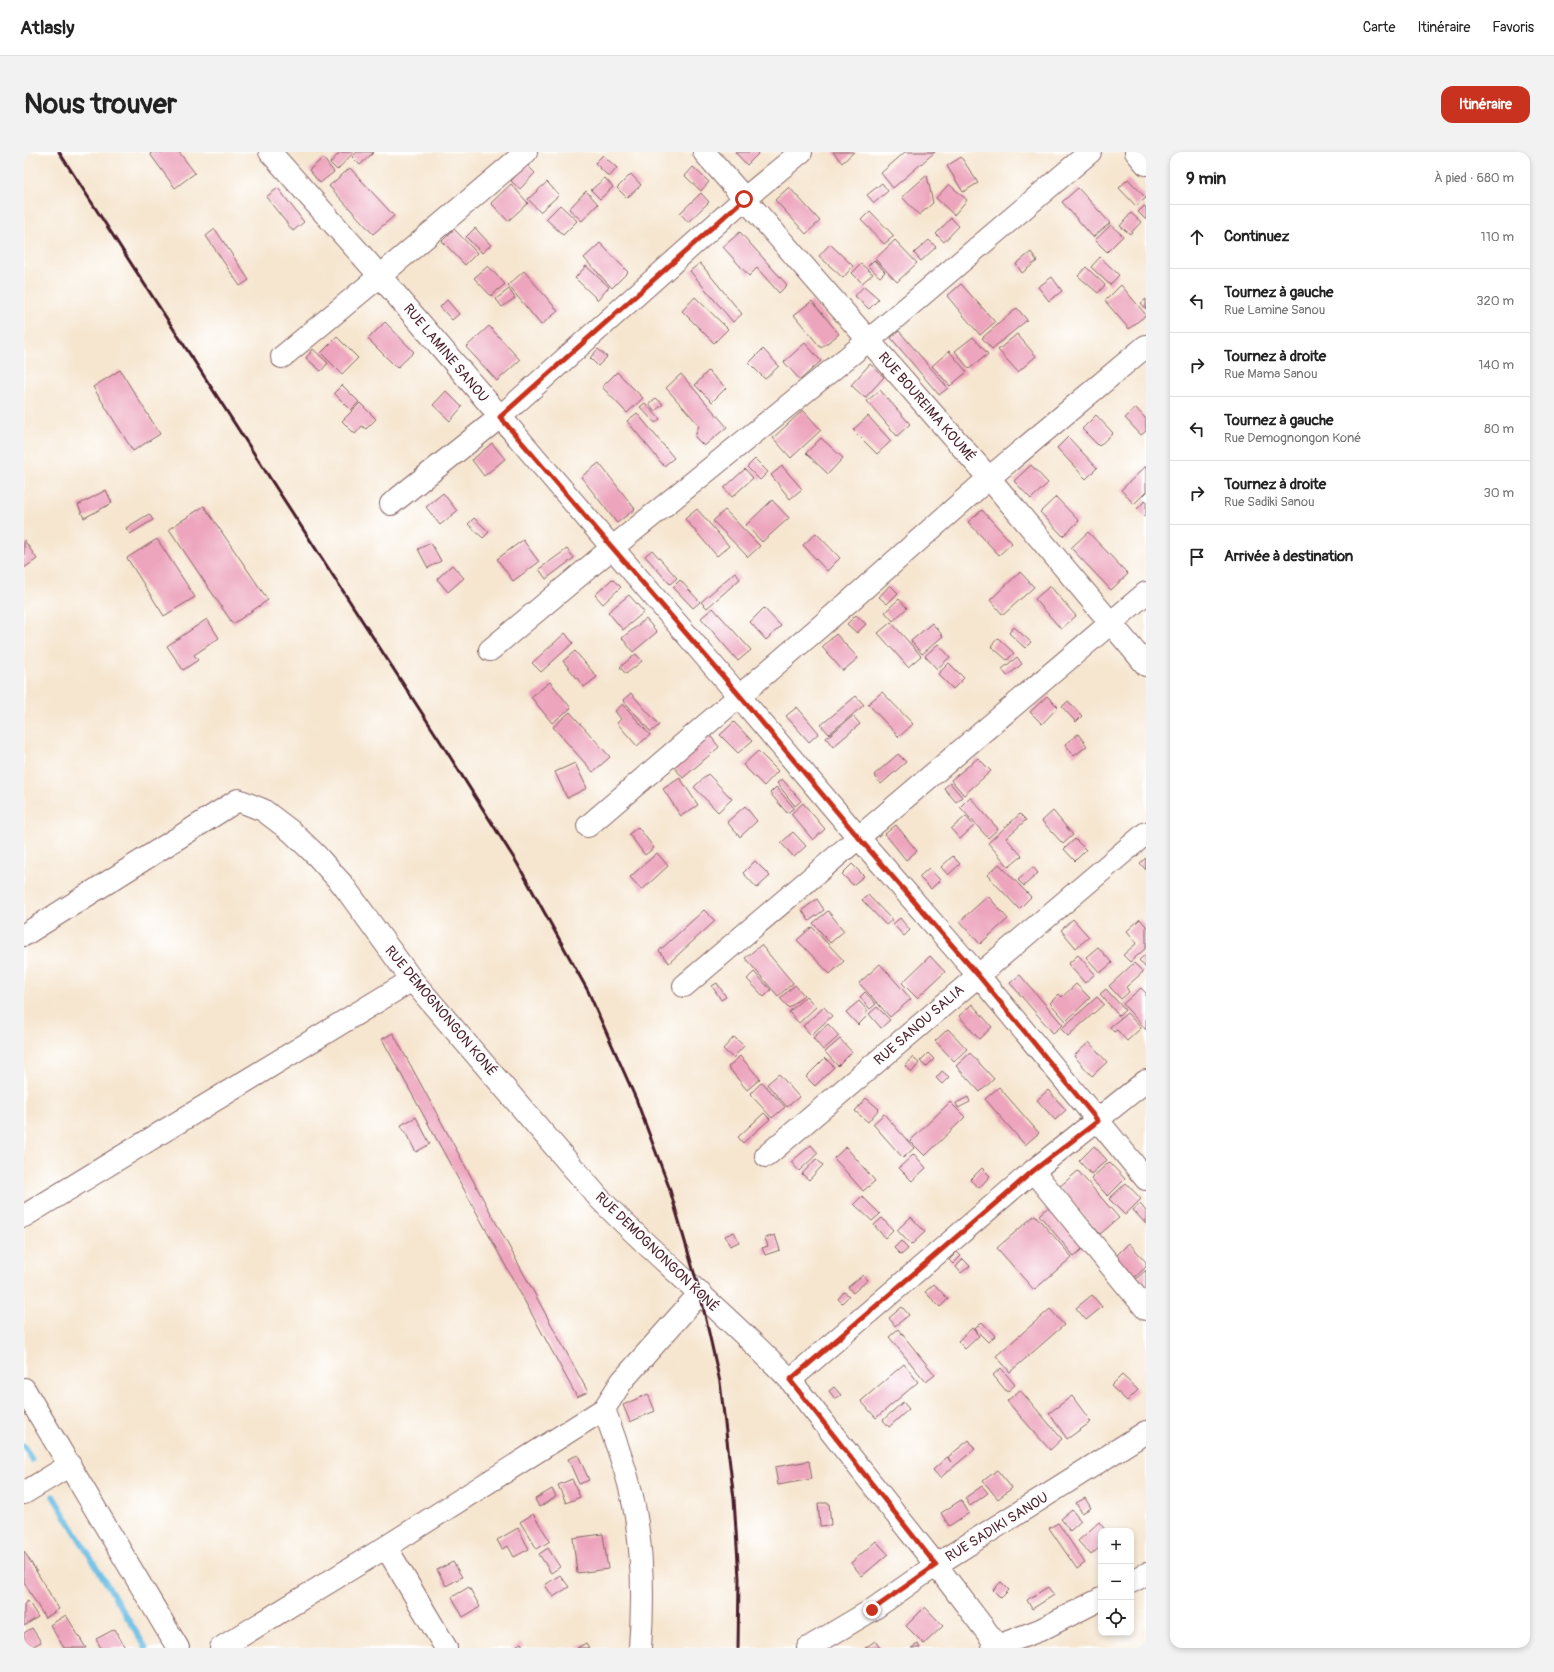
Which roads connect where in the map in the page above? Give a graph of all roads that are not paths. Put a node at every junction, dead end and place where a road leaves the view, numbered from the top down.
1 (270, 152) edge
2 (526, 152) edge
3 (704, 152) edge
4 (801, 152) edge
5 (1090, 152) edge
6 (1136, 152) edge
7 (1146, 164) edge
8 (744, 199) junction
9 (380, 276) junction
10 (869, 340) junction
11 (1146, 346) edge
12 (282, 357) dead end
13 (500, 417) junction
14 (989, 478) junction
15 (391, 504) dead end
16 (612, 548) junction
17 (1146, 593) edge
18 (1110, 623) junction
19 (490, 650) dead end
20 (1146, 664) edge
21 (740, 696) junction
22 (588, 826) dead end
23 (1146, 833) edge
24 (858, 837) junction
25 (24, 935) edge
26 (978, 975) junction
27 (412, 980) junction
28 (684, 986) dead end
29 (1146, 1081) edge
30 (1098, 1121) junction
31 (766, 1156) dead end
32 (1033, 1171) junction
33 (1146, 1179) edge
34 (24, 1216) edge
35 (700, 1293) junction
36 (1146, 1309) edge
37 (790, 1380) junction
38 (24, 1389) edge
39 (604, 1409) junction
40 (1146, 1432) edge
41 (70, 1465) junction
42 (24, 1493) edge
43 (386, 1547) junction
44 (936, 1565) junction
45 (1146, 1574) edge
46 (1134, 1580) edge
47 (1099, 1600) edge
48 (996, 1647) edge
49 (178, 1648) edge
50 (221, 1648) edge
51 (446, 1648) edge
52 (640, 1648) edge
53 (808, 1648) edge

1 - 9 street, RUE LAMINE SANOU
2 - 9 street
3 - 8 street, RUE BOUREIMA KOUMÉ
4 - 8 street
5 - 10 street
6 - 7 street
8 - 10 street, RUE BOUREIMA KOUMÉ
8 - 13 street
9 - 12 street
9 - 13 street, RUE LAMINE SANOU
10 - 14 street, RUE BOUREIMA KOUMÉ
10 - 16 street
11 - 14 street
13 - 15 street
13 - 16 street, RUE LAMINE SANOU
14 - 18 street, RUE BOUREIMA KOUMÉ
14 - 21 street
16 - 19 street
16 - 21 street, RUE LAMINE SANOU
17 - 18 street
18 - 20 street, RUE BOUREIMA KOUMÉ
18 - 24 street
21 - 22 street
21 - 24 street, RUE LAMINE SANOU
23 - 26 street, RUE SANOU SALIA
24 - 26 street, RUE LAMINE SANOU
24 - 28 street
25 - 27 street, RUE DEMOGNONGON KONÉ
26 - 30 street, RUE LAMINE SANOU
26 - 31 street, RUE SANOU SALIA
27 - 34 street
27 - 35 street, RUE DEMOGNONGON KONÉ
29 - 30 street
30 - 32 street
30 - 33 street, RUE LAMINE SANOU
32 - 36 street
32 - 37 street
35 - 37 street, RUE DEMOGNONGON KONÉ
35 - 39 street
37 - 44 street, RUE DEMOGNONGON KONÉ
38 - 41 street
39 - 43 street
39 - 52 street
40 - 44 street, RUE SADIKI SANOU
41 - 42 street
41 - 49 street
43 - 50 street
43 - 51 street
44 - 48 street, RUE DEMOGNONGON KONÉ
44 - 53 street, RUE SADIKI SANOU
45 - 46 street
47 - 48 street

